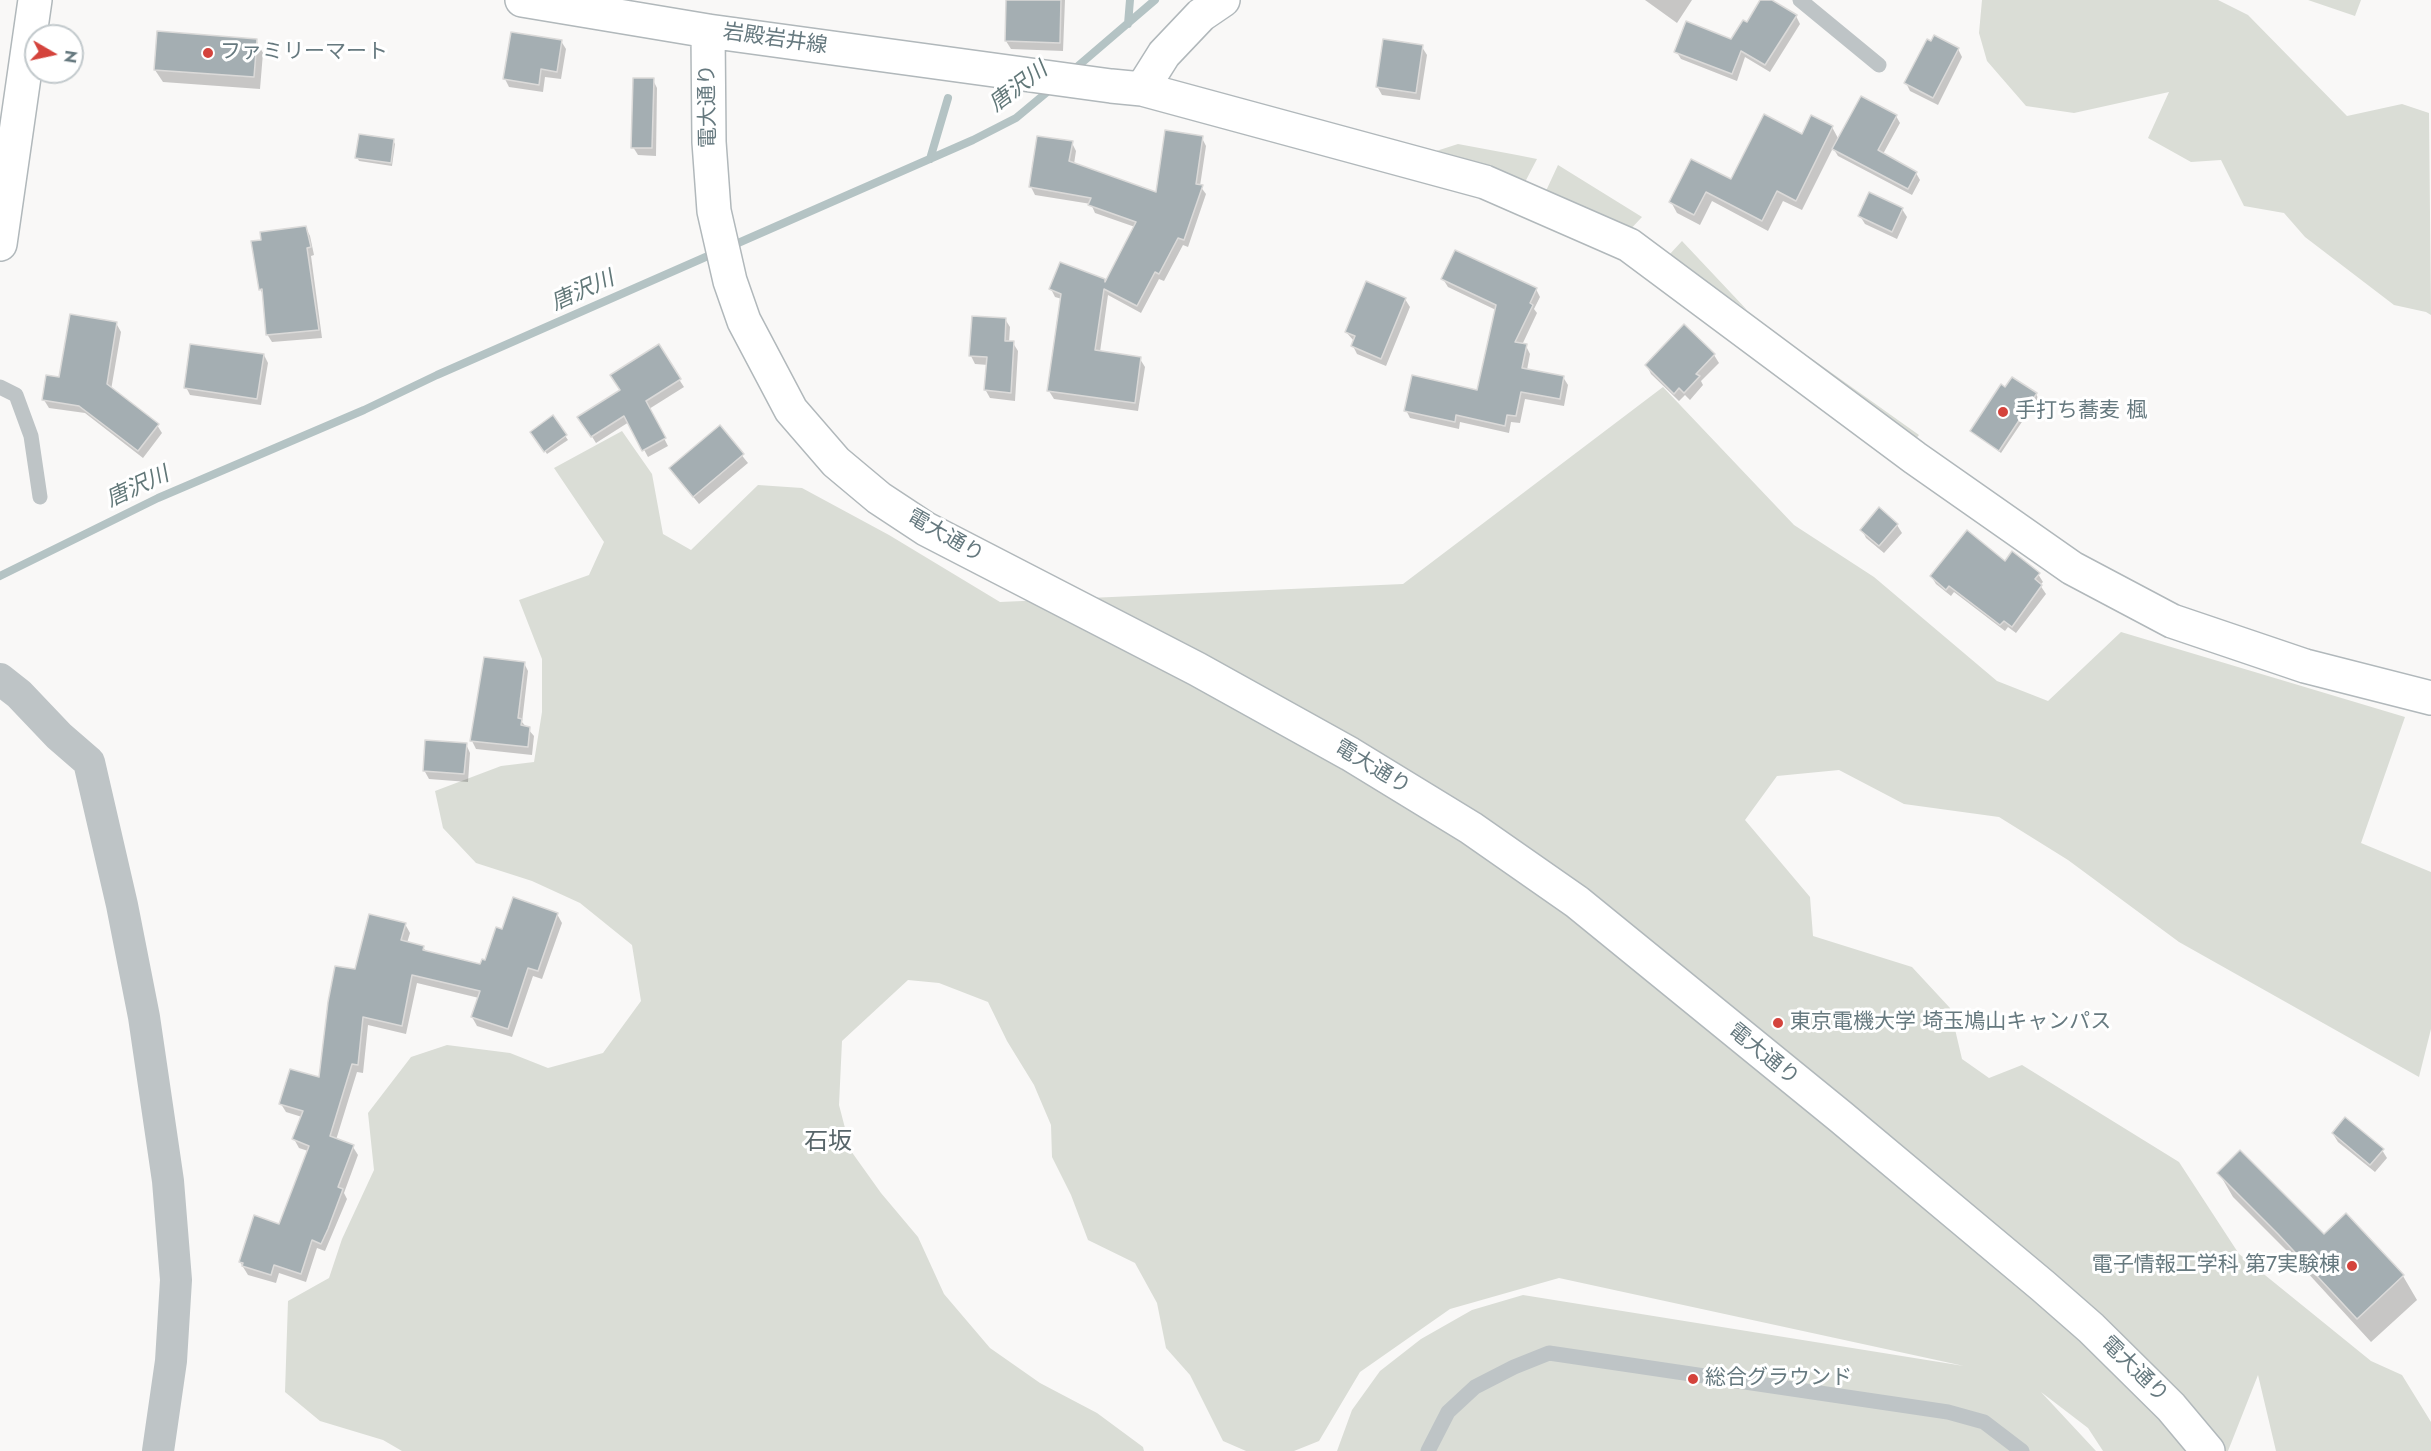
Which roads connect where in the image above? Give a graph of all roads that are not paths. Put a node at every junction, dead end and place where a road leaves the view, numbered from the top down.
1 (35, 0) edge
2 (522, 0) edge
3 (1223, 0) edge
4 (1800, 0) edge
5 (708, 31) junction
6 (1879, 65) dead end
7 (1127, 88) junction
8 (0, 244) edge
9 (0, 387) edge
10 (40, 497) dead end
11 (0, 679) edge
12 (2431, 698) edge
13 (158, 1451) edge
14 (1428, 1451) edge
15 (2022, 1451) edge
16 (2208, 1451) edge

1 - 8 street
2 - 5 street, 岩殿岩井線
3 - 7 street
4 - 6 lane
5 - 7 street, 岩殿岩井線
5 - 16 street, 電大通り
7 - 12 street, 岩殿岩井線
9 - 10 lane
11 - 13 street
14 - 15 lane

